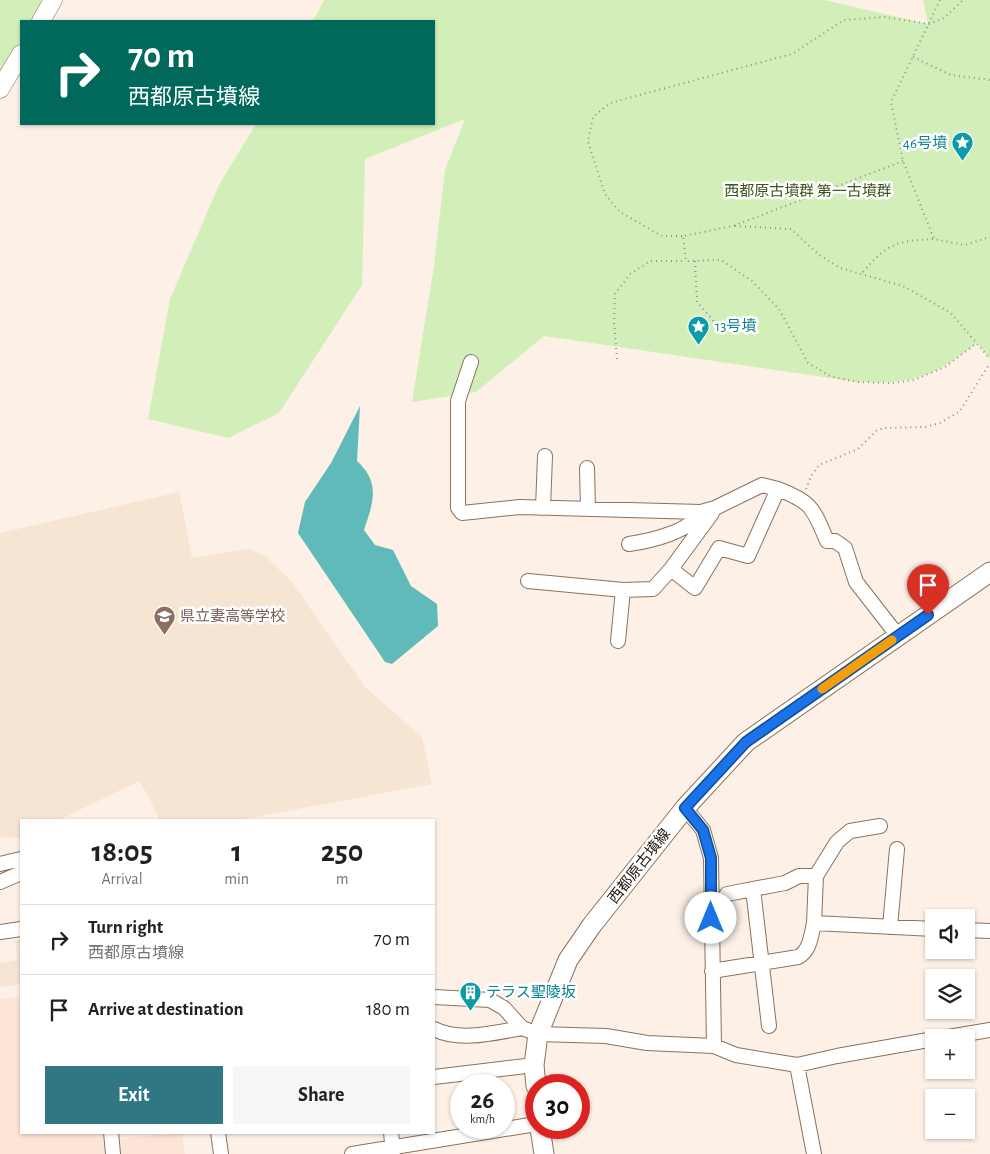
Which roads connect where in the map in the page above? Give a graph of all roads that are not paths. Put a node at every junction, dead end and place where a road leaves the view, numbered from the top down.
1 (53, 0) edge
2 (42, 20) edge
3 (20, 56) edge
4 (0, 89) edge
5 (471, 362) dead end
6 (545, 456) dead end
7 (587, 468) dead end
8 (778, 489) junction
9 (543, 508) junction
10 (715, 508) junction
11 (588, 509) junction
12 (701, 512) junction
13 (629, 544) dead end
14 (671, 569) junction
15 (990, 572) edge
16 (528, 581) dead end
17 (623, 590) junction
18 (898, 636) junction
19 (618, 641) dead end
20 (685, 808) junction
21 (880, 826) dead end
22 (897, 849) dead end
23 (20, 859) edge
24 (0, 864) edge
25 (20, 873) edge
26 (816, 876) junction
27 (0, 882) edge
28 (753, 889) junction
29 (711, 918) junction
30 (814, 923) junction
31 (890, 927) junction
32 (20, 929) edge
33 (925, 929) edge
34 (975, 930) edge
35 (990, 931) edge
36 (0, 932) edge
37 (762, 963) junction
38 (712, 971) junction
39 (435, 998) edge
40 (768, 1026) dead end
41 (435, 1029) edge
42 (990, 1030) edge
43 (530, 1031) junction
44 (975, 1032) edge
45 (925, 1041) edge
46 (714, 1046) junction
47 (534, 1065) junction
48 (797, 1065) junction
49 (535, 1074) edge
50 (435, 1077) edge
51 (525, 1126) edge
52 (111, 1134) edge
53 (218, 1134) edge
54 (391, 1134) edge
55 (542, 1139) edge
56 (393, 1151) edge
57 (114, 1154) edge
58 (221, 1154) edge
59 (352, 1154) edge
60 (544, 1154) edge
61 (814, 1154) edge

1 - 2 street
3 - 4 street
5 - 9 street
6 - 9 street
7 - 11 street
8 - 10 street
8 - 14 street
8 - 18 street
9 - 11 street
10 - 12 street
10 - 14 street
11 - 12 street
12 - 13 street
14 - 17 street
15 - 18 main road, 西都原古墳線
16 - 17 street
17 - 19 street
18 - 20 main road, 西都原古墳線
20 - 29 street
20 - 43 main road, 西都原古墳線
21 - 26 street
22 - 31 street
23 - 24 street
25 - 27 street
26 - 28 street
26 - 30 street
28 - 29 street
28 - 37 street
29 - 38 street
30 - 31 street
30 - 37 street
31 - 33 street
32 - 36 street
34 - 35 street
37 - 38 street
37 - 40 street
38 - 46 street
39 - 43 street
41 - 43 street
42 - 44 street
43 - 46 street
43 - 47 main road, 西都原古墳線
45 - 48 street
46 - 48 street
47 - 49 main road, 西都原古墳線
47 - 50 street
48 - 61 street
51 - 56 street
52 - 57 street
53 - 58 street
54 - 56 street
55 - 60 main road
56 - 59 street

